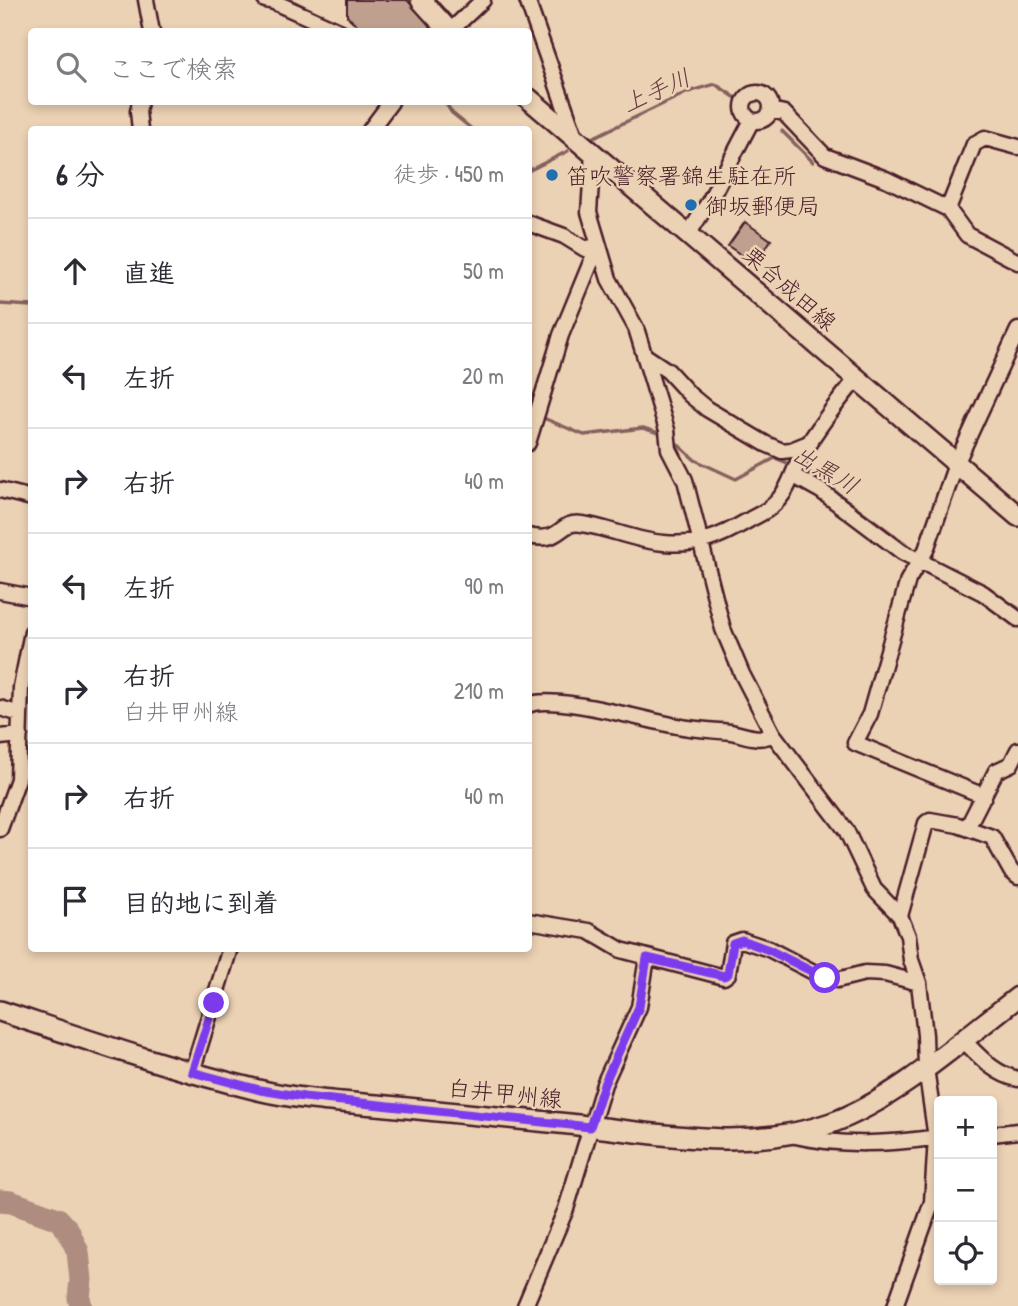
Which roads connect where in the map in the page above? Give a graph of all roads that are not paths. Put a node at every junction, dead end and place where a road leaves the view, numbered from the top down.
1 (146, 0) edge
2 (265, 0) edge
3 (421, 0) edge
4 (483, 0) edge
5 (527, 0) edge
6 (151, 28) edge
7 (332, 28) edge
8 (447, 28) edge
9 (453, 28) edge
10 (532, 101) edge
11 (139, 105) edge
12 (389, 105) edge
13 (771, 110) junction
14 (751, 120) junction
15 (139, 126) edge
16 (373, 126) edge
17 (576, 138) junction
18 (1018, 147) edge
19 (593, 153) junction
20 (948, 209) junction
21 (532, 224) edge
22 (688, 233) junction
23 (598, 245) junction
24 (1018, 262) edge
25 (1018, 330) edge
26 (644, 355) junction
27 (857, 378) junction
28 (532, 430) edge
29 (811, 442) junction
30 (956, 464) junction
31 (794, 476) junction
32 (0, 490) edge
33 (28, 497) edge
34 (1018, 516) edge
35 (532, 537) edge
36 (701, 542) junction
37 (923, 556) junction
38 (0, 591) edge
39 (28, 596) edge
40 (1018, 619) edge
41 (27, 668) edge
42 (532, 703) edge
43 (0, 708) edge
44 (20, 714) junction
45 (773, 734) junction
46 (20, 735) junction
47 (0, 737) edge
48 (1018, 750) edge
49 (1014, 766) edge
50 (984, 796) junction
51 (967, 828) junction
52 (0, 829) edge
53 (1018, 877) edge
54 (900, 916) junction
55 (532, 922) edge
56 (229, 952) edge
57 (647, 958) junction
58 (919, 983) junction
59 (1018, 997) edge
60 (0, 1011) edge
61 (962, 1039) junction
62 (926, 1068) junction
63 (192, 1072) junction
64 (1018, 1079) edge
65 (934, 1115) edge
66 (590, 1127) junction
67 (1018, 1131) edge
68 (997, 1133) edge
69 (790, 1135) junction
70 (934, 1139) edge
71 (936, 1159) edge
72 (525, 1306) edge
73 (895, 1306) edge

1 - 6 street
2 - 7 street
3 - 8 main road
4 - 9 street
5 - 17 street
10 - 17 main road, 栗合成田線
11 - 15 street
12 - 16 street
13 - 14 street
13 - 14 street
13 - 20 street
14 - 22 street
17 - 19 main road, 栗合成田線
18 - 20 street
19 - 22 main road, 栗合成田線
19 - 23 street
20 - 24 street
21 - 23 street
22 - 27 main road, 栗合成田線
23 - 26 street
23 - 28 street
25 - 30 street
26 - 29 street
26 - 36 street
27 - 29 street
27 - 30 main road, 栗合成田線
29 - 31 street
30 - 34 main road, 栗合成田線
30 - 37 street
31 - 36 street
31 - 37 street
32 - 33 street
35 - 36 street
36 - 45 street
37 - 40 street
37 - 50 street
38 - 39 street
41 - 44 street
42 - 45 street
43 - 44 street
44 - 46 street
45 - 54 street
46 - 47 street
46 - 52 street
48 - 49 street
49 - 50 street
50 - 51 street
51 - 53 street
51 - 54 street
54 - 58 street
55 - 57 street
56 - 63 street
57 - 58 street
57 - 66 street
58 - 62 street
59 - 61 main road, 白井甲州線
60 - 63 main road, 白井甲州線
61 - 62 main road, 白井甲州線
61 - 64 street
62 - 65 street
62 - 69 main road, 白井甲州線
63 - 66 main road, 白井甲州線
66 - 69 main road, 白井甲州線
66 - 72 street
67 - 68 street
69 - 70 street
71 - 73 street

